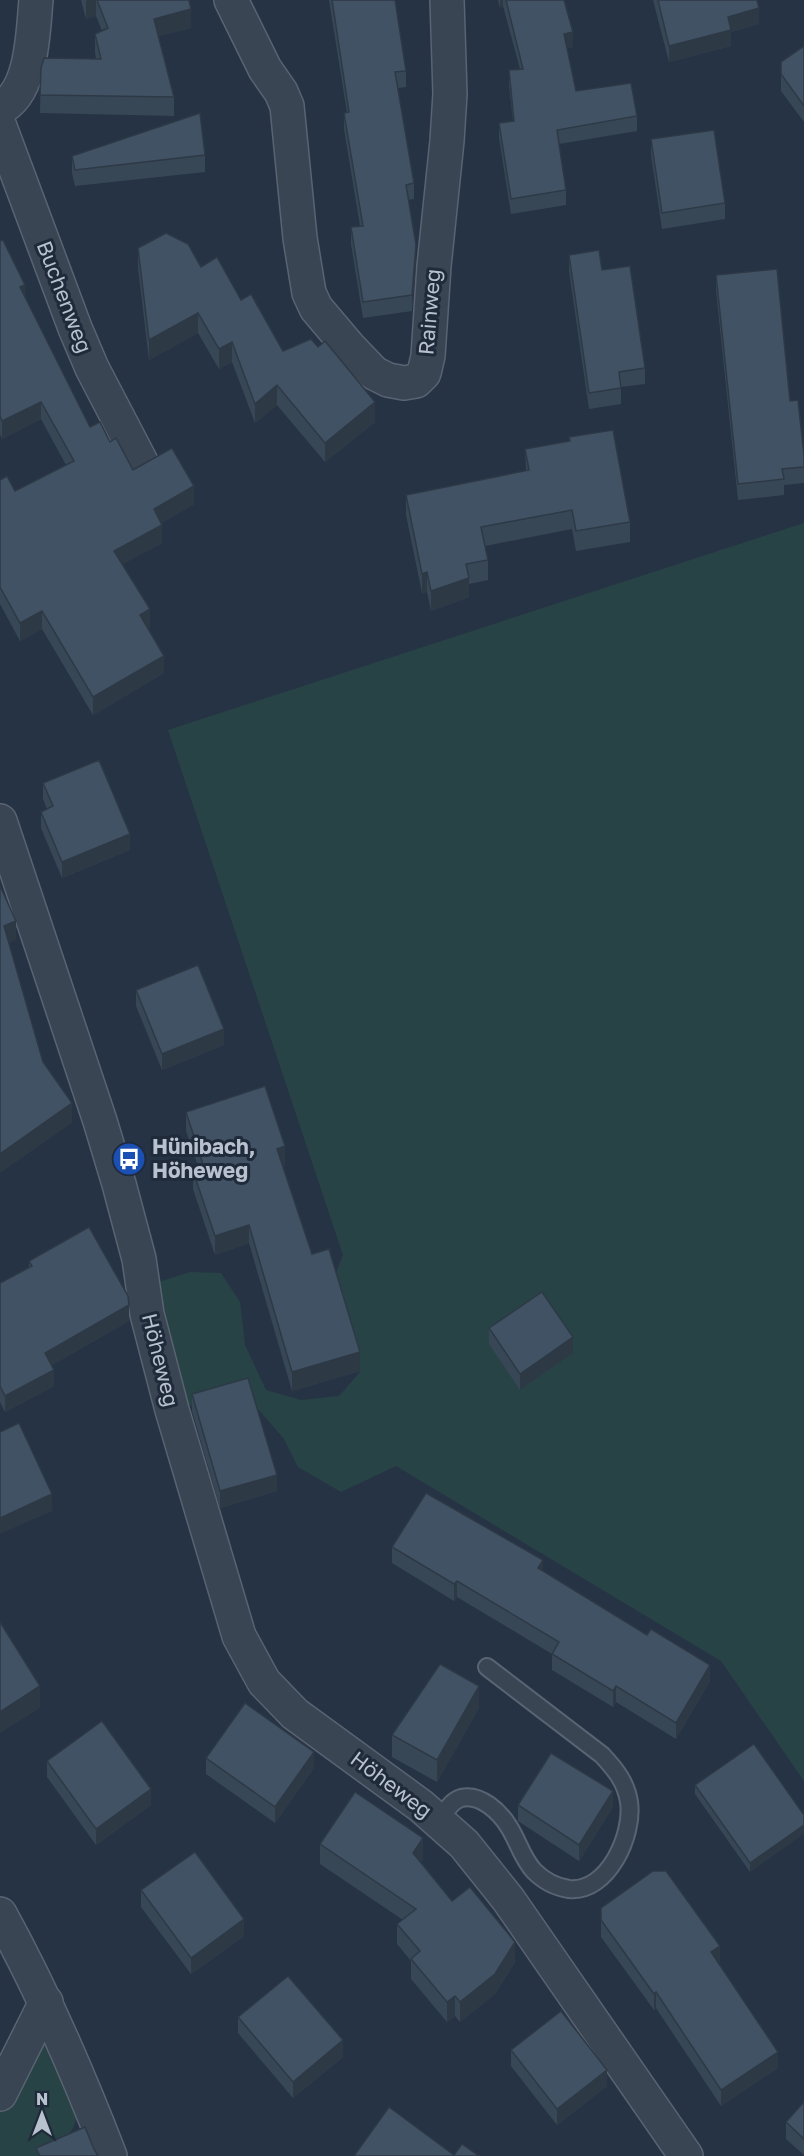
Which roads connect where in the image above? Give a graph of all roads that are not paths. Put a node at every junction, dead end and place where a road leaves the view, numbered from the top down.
1 (36, 0) edge
2 (231, 0) edge
3 (447, 0) edge
4 (0, 108) edge
5 (0, 127) edge
6 (141, 462) dead end
7 (0, 821) edge
8 (487, 1667) dead end
9 (439, 1821) junction
10 (0, 1914) edge
11 (46, 2002) junction
12 (0, 2094) edge
13 (110, 2156) edge
14 (686, 2156) edge

1 - 4 street
2 - 3 street, Rainweg
5 - 6 street, Buchenweg
7 - 9 street, Höheweg
8 - 9 lane, Höheweg
9 - 14 street, Höheweg
10 - 11 street
11 - 12 street
11 - 13 street

